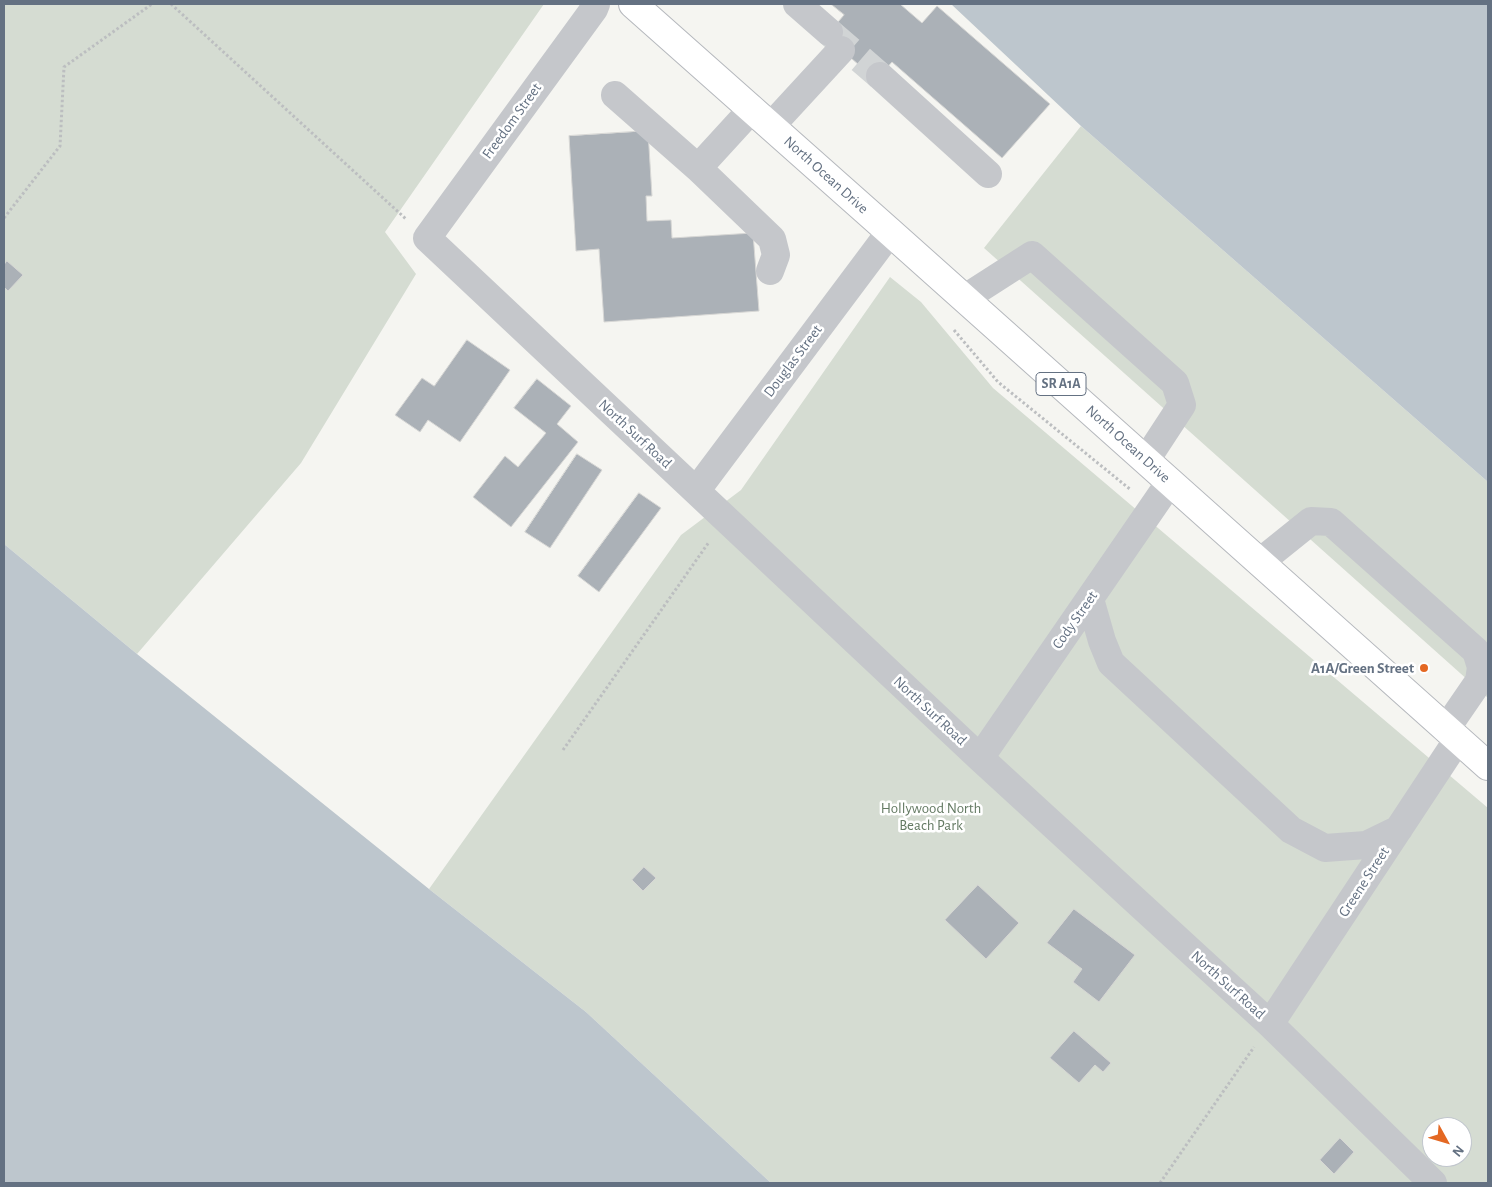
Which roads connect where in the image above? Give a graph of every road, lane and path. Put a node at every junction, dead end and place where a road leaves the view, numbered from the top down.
1 (152, 4) edge
2 (171, 4) edge
3 (596, 4) edge
4 (633, 4) edge
5 (797, 4) edge
6 (880, 76) tunnel mouth
7 (615, 95) dead end
8 (762, 118) junction
9 (698, 168) junction
10 (988, 174) dead end
11 (4, 218) edge
12 (890, 232) junction
13 (427, 238) junction
14 (770, 271) dead end
15 (965, 298) junction
16 (1146, 460) junction
17 (1170, 482) junction
18 (696, 491) junction
19 (725, 519) junction
20 (1260, 562) junction
21 (1090, 599) junction
22 (1452, 734) junction
23 (562, 750) dead end
24 (980, 758) junction
25 (1488, 766) edge
26 (1399, 829) junction
27 (1270, 1024) junction
28 (1160, 1183) edge
29 (1433, 1183) edge

1 - 11 path
2 - 13 path
3 - 13 street, Freedom Street
4 - 8 main road, North Ocean Drive / SR A1A
5 - 8 street
6 - 10 street
7 - 9 street
8 - 9 street
8 - 12 main road, North Ocean Drive / SR A1A
9 - 14 street
12 - 15 main road, North Ocean Drive / SR A1A
12 - 18 street, Douglas Street
13 - 18 street, North Surf Road
15 - 16 main road, North Ocean Drive / SR A1A
15 - 16 street
16 - 17 main road, North Ocean Drive / SR A1A
17 - 20 main road, North Ocean Drive / SR A1A
17 - 21 street, Cody Street
18 - 19 street, North Surf Road
19 - 23 path
19 - 24 street, North Surf Road
20 - 22 main road, North Ocean Drive / SR A1A
20 - 22 street, Greene Street
21 - 24 street, Cody Street
21 - 26 street
22 - 25 main road, North Ocean Drive / SR A1A
22 - 26 street, Greene Street
24 - 27 street, North Surf Road
26 - 27 street, Greene Street
27 - 28 path
27 - 29 street, North Surf Road

